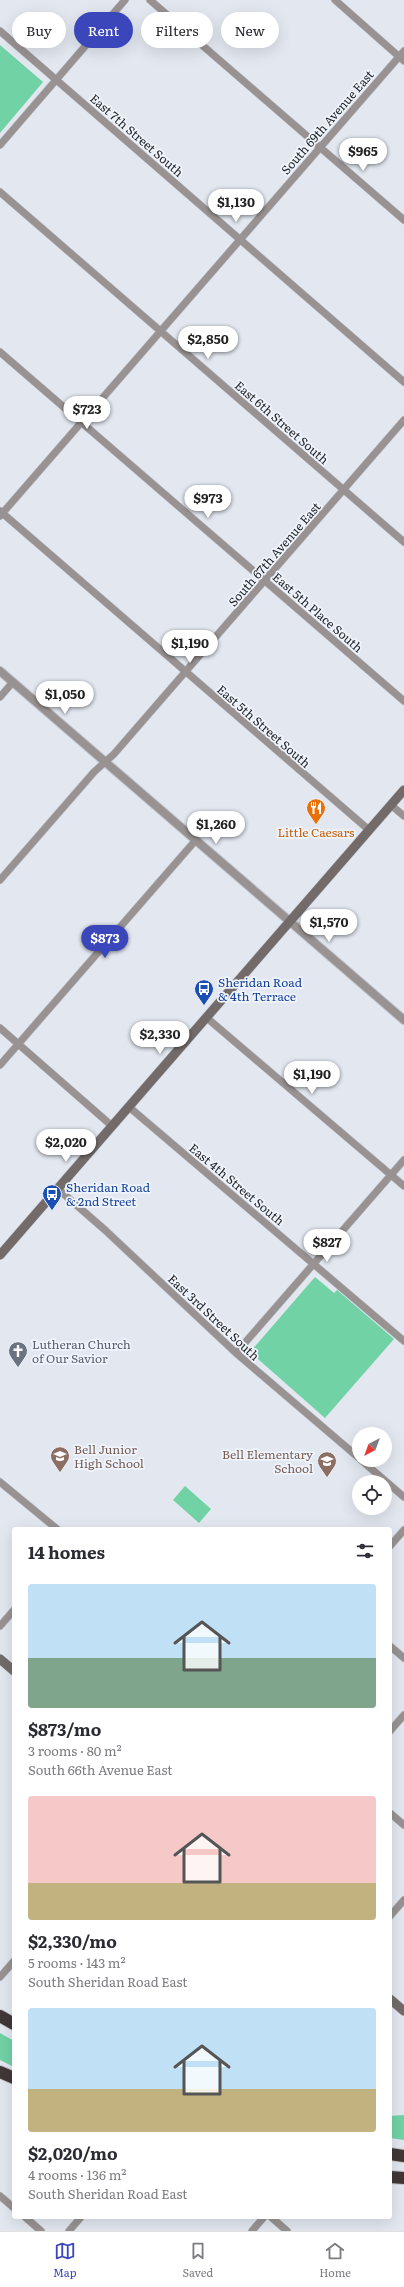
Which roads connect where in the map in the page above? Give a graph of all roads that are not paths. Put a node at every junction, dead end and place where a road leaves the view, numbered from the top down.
1 (125, 0) edge
2 (150, 0) edge
3 (335, 0) edge
4 (0, 31) edge
5 (404, 51) edge
6 (401, 59) edge
7 (55, 79) junction
8 (0, 145) edge
9 (320, 148) junction
10 (0, 192) edge
11 (404, 220) edge
12 (240, 239) junction
13 (161, 332) junction
14 (0, 352) edge
15 (404, 382) edge
16 (404, 420) edge
17 (81, 422) junction
18 (344, 491) junction
19 (1, 513) edge
20 (404, 542) edge
21 (265, 580) junction
22 (0, 671) edge
23 (185, 672) junction
24 (13, 682) junction
25 (0, 697) edge
26 (404, 701) edge
27 (105, 762) junction
28 (404, 790) edge
29 (391, 805) junction
30 (404, 816) edge
31 (369, 830) junction
32 (195, 840) junction
33 (0, 880) edge
34 (290, 922) junction
35 (207, 1018) junction
36 (404, 1020) edge
37 (0, 1028) edge
38 (18, 1044) junction
39 (0, 1065) edge
40 (129, 1107) junction
41 (112, 1126) junction
42 (404, 1160) edge
43 (391, 1175) junction
44 (404, 1186) edge
45 (58, 1189) junction
46 (0, 1255) edge
47 (314, 1264) junction
48 (404, 1341) edge
49 (236, 1353) junction
50 (352, 1452) edge
51 (369, 1467) edge
52 (0, 1482) edge
53 (404, 1497) edge
54 (55, 1527) edge
55 (404, 1530) edge
56 (392, 1544) edge
57 (12, 1612) edge
58 (0, 1626) edge
59 (392, 1648) edge
60 (404, 1658) edge
61 (0, 1659) edge
62 (12, 1669) edge
63 (404, 1715) edge
64 (392, 1729) edge
65 (392, 1816) edge
66 (404, 1826) edge
67 (404, 1900) edge
68 (392, 1914) edge
69 (12, 1963) edge
70 (0, 1977) edge
71 (392, 2001) edge
72 (404, 2011) edge
73 (0, 2016) edge
74 (12, 2023) edge
75 (0, 2072) edge
76 (12, 2077) edge
77 (392, 2154) edge
78 (404, 2156) edge
79 (392, 2177) edge
80 (404, 2178) edge
81 (0, 2196) edge
82 (12, 2206) edge
83 (27, 2219) edge
84 (79, 2219) edge
85 (262, 2219) edge
86 (273, 2219) edge
87 (41, 2231) edge
88 (69, 2231) edge
89 (252, 2231) edge
90 (287, 2231) edge

1 - 7 street
2 - 9 street
3 - 6 street
4 - 7 street, East 7th Street South
5 - 6 street, South 69th Avenue East
6 - 9 street, South 69th Avenue East
7 - 8 street
7 - 12 street, East 7th Street South
9 - 11 street
9 - 12 street, South 69th Avenue East
10 - 13 street, East 6th Street South
12 - 13 street, South 69th Avenue East
12 - 15 street, East 7th Street South
13 - 17 street, South 69th Avenue East
13 - 18 street, East 6th Street South
14 - 17 street, East 5th Place South
16 - 18 street, South 67th Avenue East
17 - 19 street, South 69th Avenue East
17 - 21 street, East 5th Place South
18 - 20 street, East 6th Street South
18 - 21 street, South 67th Avenue East
19 - 23 street, East 5th Street South
21 - 23 street, South 67th Avenue East
21 - 26 street, East 5th Place South
22 - 24 street
23 - 27 street, South 67th Avenue East
23 - 31 street, East 5th Street South
24 - 25 street
24 - 27 street
27 - 32 street
27 - 33 street, South 67th Avenue East
28 - 29 main road
29 - 30 street
29 - 31 main road
31 - 34 main road
32 - 34 street
32 - 38 street
34 - 35 main road
34 - 36 street
35 - 40 main road
35 - 43 street
37 - 38 street
38 - 39 street
38 - 41 street
40 - 41 main road
40 - 47 street, East 4th Street South
41 - 45 main road
42 - 43 street
43 - 44 street
43 - 47 street
45 - 46 main road
45 - 49 street, East 3rd Street South
47 - 48 street, East 4th Street South
47 - 49 street
49 - 50 street, East 3rd Street South
51 - 53 street, East 3rd Street South
52 - 54 street
55 - 56 street
57 - 58 street
59 - 60 street
61 - 62 main road
63 - 64 street
65 - 66 street
67 - 68 street
69 - 70 street
71 - 72 main road
73 - 74 highway
75 - 76 highway
77 - 78 highway
79 - 80 highway
81 - 82 street
83 - 87 street
84 - 88 street
85 - 89 street
86 - 90 street

